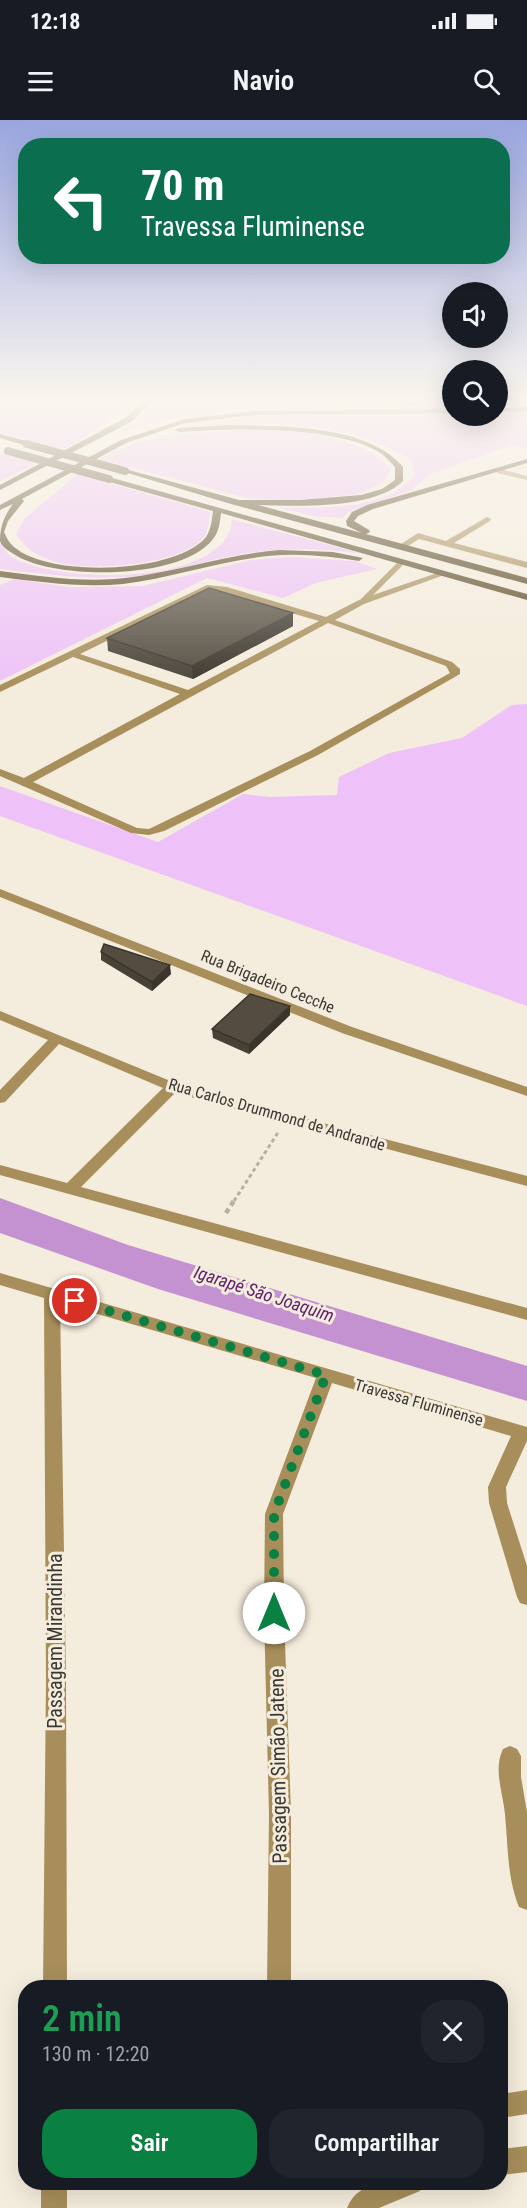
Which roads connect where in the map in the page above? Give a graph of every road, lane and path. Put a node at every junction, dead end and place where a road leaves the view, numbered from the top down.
1 (20, 497) edge
2 (23, 497) edge
3 (173, 497) edge
4 (218, 497) edge
5 (358, 497) edge
6 (405, 497) edge
7 (234, 502) junction
8 (0, 508) edge
9 (217, 510) junction
10 (487, 519) dead end
11 (405, 544) junction
12 (447, 544) junction
13 (399, 564) junction
14 (527, 565) edge
15 (468, 566) junction
16 (421, 568) junction
17 (0, 574) edge
18 (443, 574) junction
19 (527, 581) edge
20 (527, 597) edge
21 (361, 602) junction
22 (327, 620) junction
23 (72, 654) junction
24 (0, 689) edge
25 (189, 694) junction
26 (0, 772) edge
27 (24, 782) junction
28 (0, 893) edge
29 (0, 1015) edge
30 (57, 1038) junction
31 (173, 1087) junction
32 (527, 1092) edge
33 (0, 1099) edge
34 (287, 1119) junction
35 (0, 1170) edge
36 (527, 1181) edge
37 (69, 1190) junction
38 (216, 1229) junction
39 (0, 1279) edge
40 (52, 1294) junction
41 (527, 1314) edge
42 (326, 1375) junction
43 (525, 1433) edge
44 (527, 1597) edge
45 (510, 1756) dead end
46 (527, 1899) edge
47 (55, 1980) edge
48 (279, 1980) edge
49 (527, 2102) edge
50 (508, 2105) edge
51 (527, 2159) edge
52 (508, 2161) edge
53 (54, 2190) edge
54 (392, 2190) edge
55 (54, 2208) edge
56 (360, 2208) edge

1 - 8 main road
2 - 9 main road
3 - 9 main road, bridge
4 - 7 main road, bridge
5 - 7 main road
6 - 11 main road
7 - 15 main road
9 - 16 main road
10 - 12 street
11 - 12 street
11 - 15 main road
12 - 14 street
13 - 16 main road
13 - 17 main road
13 - 21 street
15 - 19 main road
16 - 18 main road
18 - 20 main road
18 - 21 street
21 - 22 street
22 - 23 street
22 - 25 street
22 - 27 street
23 - 24 street
23 - 25 street
25 - 27 street
26 - 27 street
28 - 32 street, Rua Brigadeiro Cecche
29 - 30 street, Rua Carlos Drummond de Andrande
30 - 31 street, Rua Carlos Drummond de Andrande
30 - 33 street
31 - 34 street, Rua Carlos Drummond de Andrande
31 - 37 street
34 - 36 street, Rua Carlos Drummond de Andrande
34 - 38 path
35 - 37 street
37 - 38 street
38 - 41 street
39 - 40 street, Travessa Fluminense
40 - 42 street, Travessa Fluminense
40 - 47 street, Passagem Mirandinha
42 - 43 street, Travessa Fluminense
42 - 48 street, Passagem Simão Jatene
43 - 44 street
45 - 46 street
49 - 50 street
51 - 52 street
53 - 55 street
54 - 56 street

